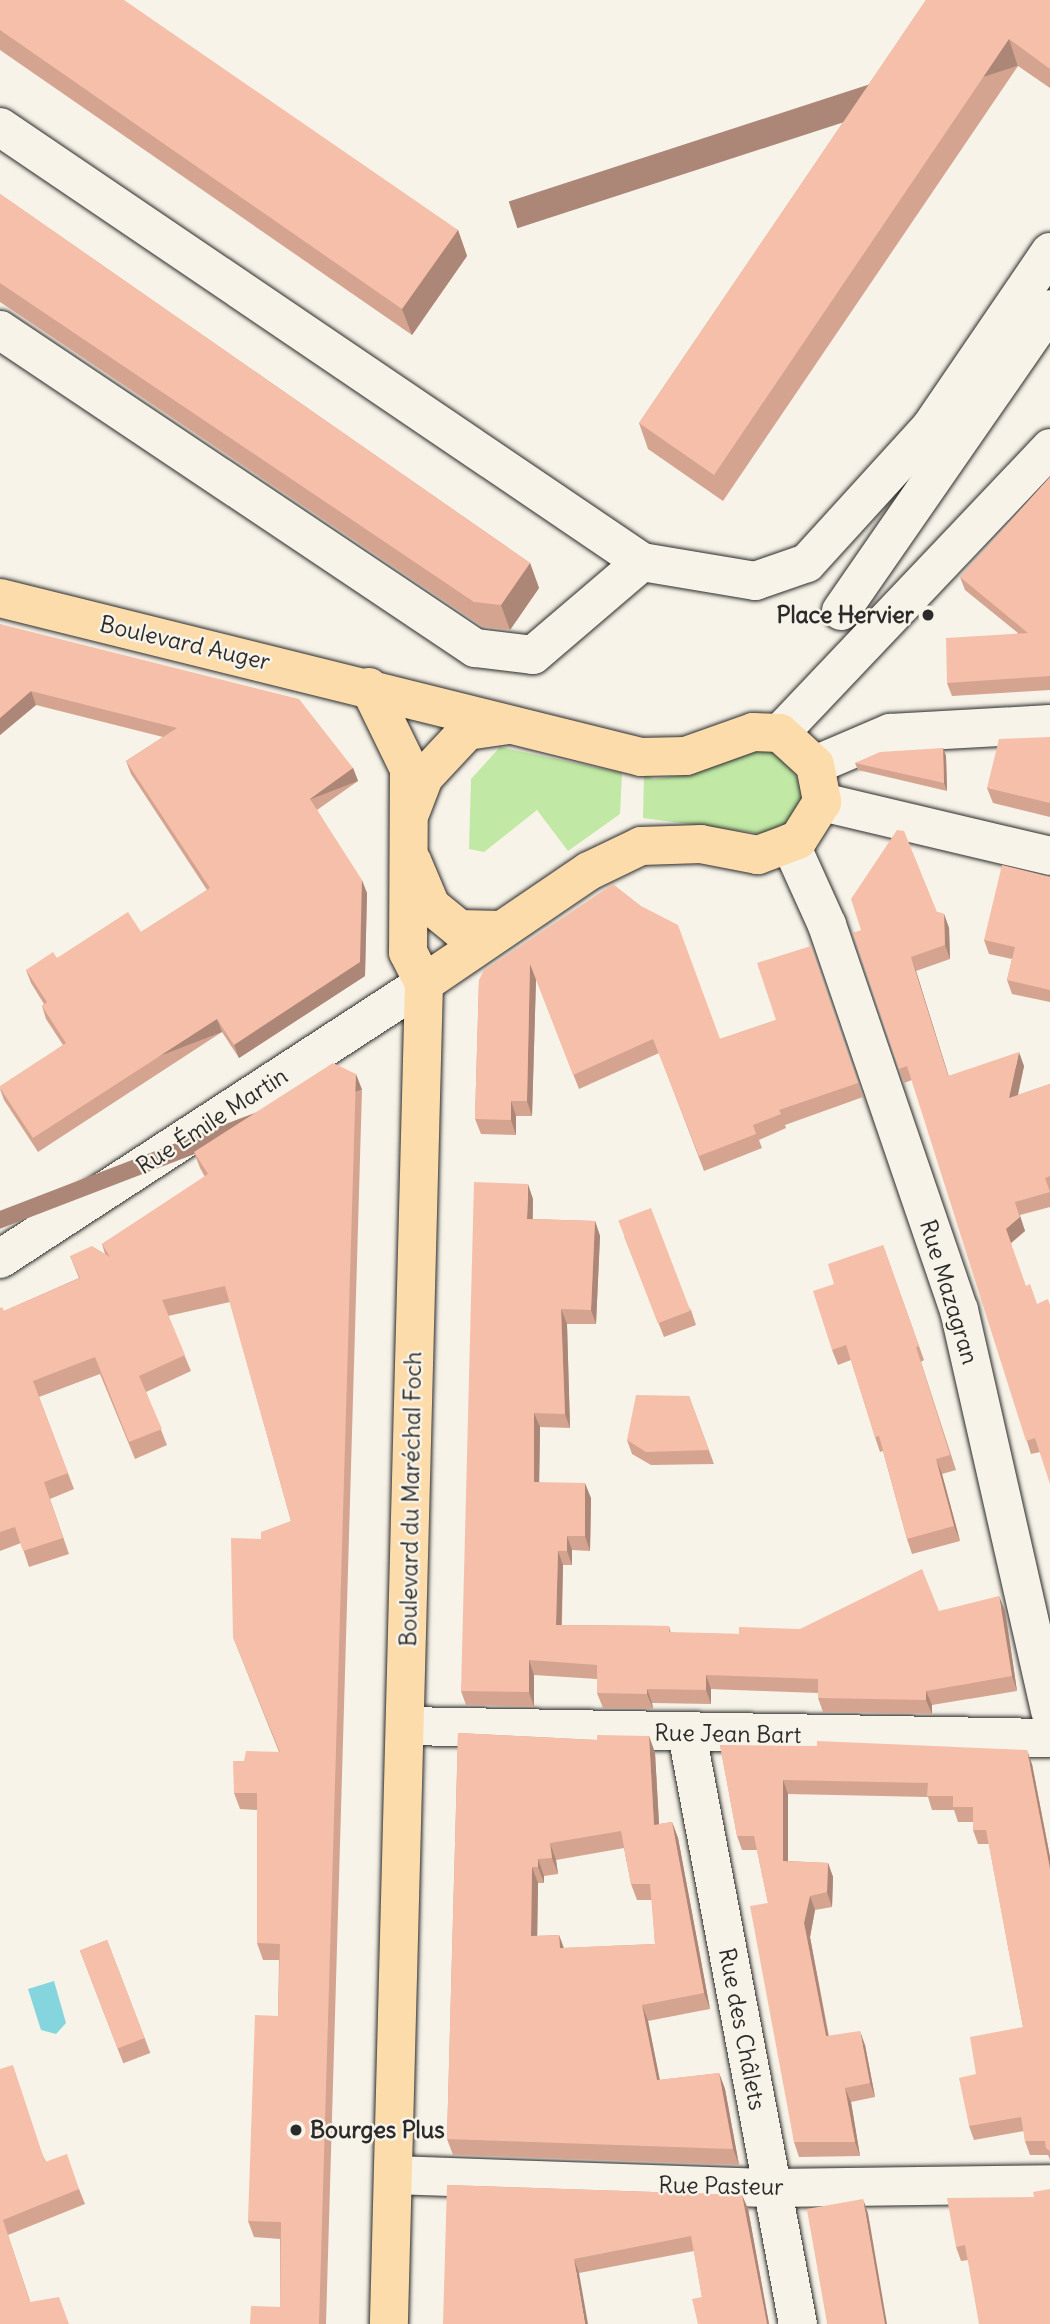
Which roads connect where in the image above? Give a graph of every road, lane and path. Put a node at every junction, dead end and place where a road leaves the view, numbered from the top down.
1 (0, 127) edge
2 (1050, 252) edge
3 (1050, 309) edge
4 (0, 330) edge
5 (1050, 448) edge
6 (642, 562) junction
7 (0, 598) edge
8 (841, 611) dead end
9 (369, 687) junction
10 (516, 724) junction
11 (1050, 724) edge
12 (780, 733) junction
13 (815, 765) junction
14 (822, 803) junction
15 (408, 835) junction
16 (790, 843) junction
17 (1050, 856) edge
18 (501, 930) junction
19 (424, 983) junction
20 (0, 1259) edge
21 (1050, 1712) edge
22 (405, 1726) junction
23 (687, 1734) junction
24 (1050, 1738) edge
25 (393, 2175) junction
26 (1050, 2184) edge
27 (773, 2188) junction
28 (388, 2324) edge
29 (798, 2324) edge

1 - 6 street
2 - 6 street
3 - 8 street
4 - 6 street
5 - 12 street
7 - 9 main road, Boulevard Auger
9 - 10 main road, Boulevard Auger
9 - 15 main road, Boulevard du Maréchal Foch
10 - 12 main road, Boulevard Auger
10 - 15 main road
11 - 13 street
12 - 13 main road
13 - 14 main road
14 - 16 main road
14 - 17 street
15 - 18 main road
15 - 19 main road, Boulevard du Maréchal Foch
16 - 18 main road
16 - 21 street, Rue Mazagran
18 - 19 main road
19 - 20 street, Rue Émile Martin
19 - 22 main road, Boulevard du Maréchal Foch
22 - 23 street, Rue Jean Bart
22 - 25 main road, Boulevard du Maréchal Foch
23 - 24 street, Rue Jean Bart
23 - 27 street, Rue des Châlets
25 - 27 street, Rue Pasteur
25 - 28 main road, Boulevard du Maréchal Foch
26 - 27 street, Rue Pasteur
27 - 29 street, Rue des Châlets

